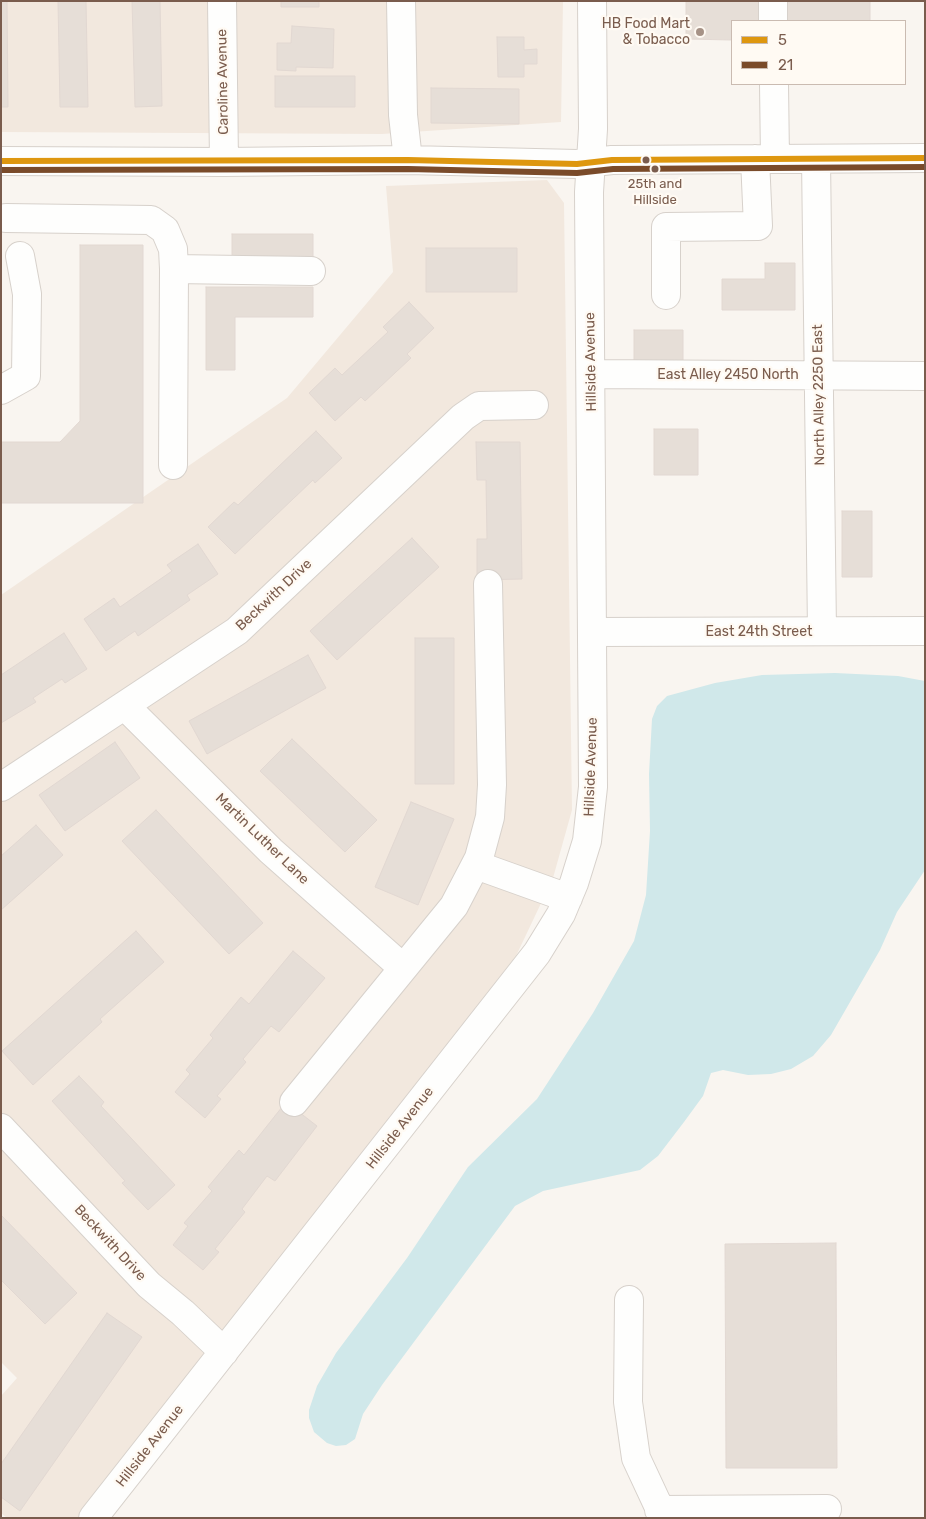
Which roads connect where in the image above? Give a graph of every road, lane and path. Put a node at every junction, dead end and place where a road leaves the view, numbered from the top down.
1 (222, 1) edge
2 (401, 1) edge
3 (592, 1) edge
4 (773, 1) edge
5 (773, 20) edge
6 (774, 85) edge
7 (925, 158) edge
8 (765, 159) junction
9 (816, 159) junction
10 (408, 160) junction
11 (1, 161) edge
12 (224, 162) junction
13 (592, 162) junction
14 (4, 218) edge
15 (11, 261) edge
16 (174, 270) junction
17 (311, 271) dead end
18 (666, 295) dead end
19 (591, 374) junction
20 (819, 376) junction
21 (925, 376) edge
22 (1, 390) edge
23 (534, 404) dead end
24 (173, 465) dead end
25 (488, 584) dead end
26 (925, 631) edge
27 (593, 632) junction
28 (822, 632) junction
29 (125, 706) junction
30 (1, 788) edge
31 (476, 865) junction
32 (568, 898) junction
33 (403, 968) junction
34 (294, 1102) dead end
35 (1, 1128) edge
36 (629, 1300) dead end
37 (224, 1352) junction
38 (827, 1510) dead end
39 (662, 1514) edge
40 (93, 1518) edge

1 - 12 street, Caroline Avenue
2 - 10 street
3 - 13 street, Hillside Avenue
4 - 5 street
6 - 8 street
7 - 9 street
8 - 9 street
8 - 13 street
8 - 18 street
9 - 20 street, North Alley 2250 East
10 - 12 street
10 - 13 street
11 - 12 street
13 - 19 street, Hillside Avenue
14 - 15 street
14 - 16 street
15 - 22 street
16 - 17 street
16 - 24 street
19 - 20 street, East Alley 2450 North
19 - 27 street, Hillside Avenue
20 - 21 street, East Alley 2450 North
20 - 28 street, North Alley 2250 East
23 - 29 street, Beckwith Drive
25 - 31 street
26 - 28 street, East 24th Street
27 - 28 street, East 24th Street
27 - 32 street, Hillside Avenue
29 - 30 street, Beckwith Drive
29 - 33 street, Martin Luther Lane
31 - 32 street
31 - 33 street
32 - 37 street, Hillside Avenue
33 - 34 street
35 - 37 street, Beckwith Drive
36 - 39 street
37 - 40 street, Hillside Avenue
38 - 39 street

